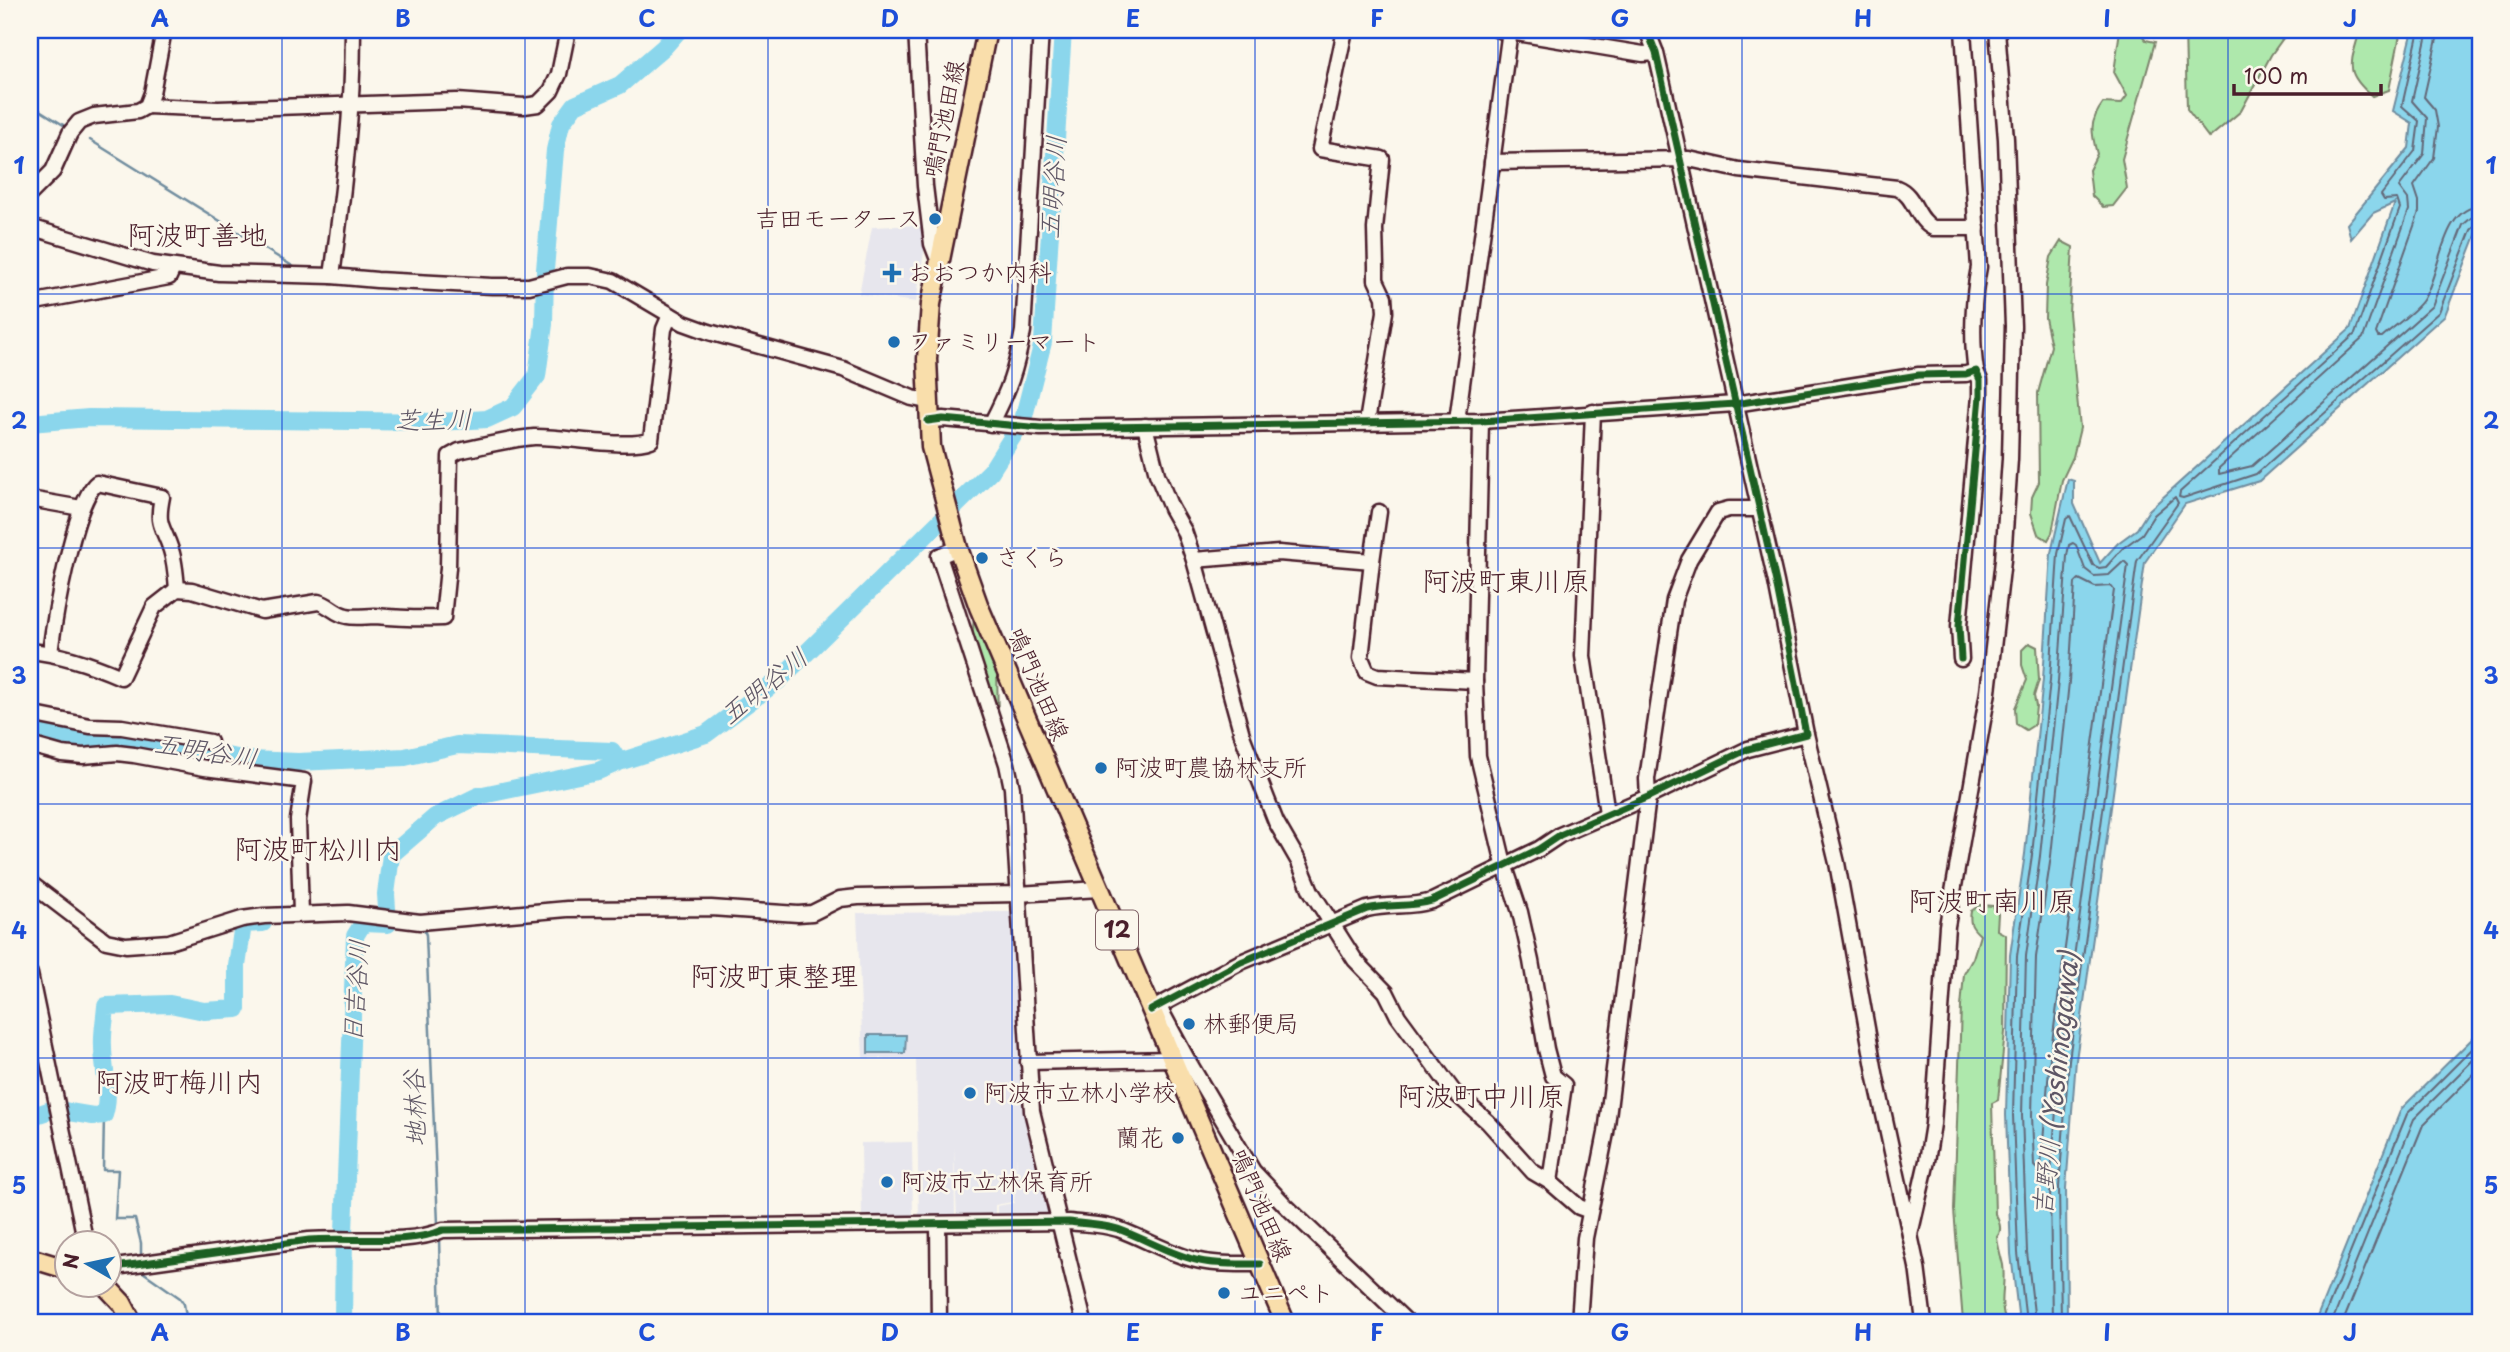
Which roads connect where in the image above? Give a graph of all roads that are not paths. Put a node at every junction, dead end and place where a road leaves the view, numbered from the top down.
1 (164, 30) edge
2 (353, 30) edge
3 (568, 30) edge
4 (916, 30) edge
5 (987, 30) edge
6 (1041, 30) edge
7 (1345, 30) edge
8 (1506, 30) edge
9 (1647, 30) edge
10 (1963, 30) edge
11 (1997, 30) edge
12 (1656, 53) junction
13 (350, 105) junction
14 (147, 106) junction
15 (1680, 160) junction
16 (1492, 162) junction
17 (30, 194) edge
18 (30, 227) edge
19 (1977, 228) junction
20 (939, 262) junction
21 (173, 268) junction
22 (332, 276) junction
23 (30, 303) edge
24 (670, 316) junction
25 (1976, 371) junction
26 (927, 401) junction
27 (1735, 404) junction
28 (1593, 412) junction
29 (928, 421) junction
30 (1457, 421) junction
31 (1481, 421) junction
32 (1367, 422) junction
33 (993, 424) junction
34 (1144, 426) junction
35 (30, 499) edge
36 (81, 508) junction
37 (1758, 509) junction
38 (1379, 512) dead end
39 (956, 542) junction
40 (1194, 560) junction
41 (1372, 561) junction
42 (177, 589) junction
43 (30, 651) edge
44 (50, 653) junction
45 (1961, 659) dead end
46 (1475, 681) junction
47 (30, 714) edge
48 (1806, 734) junction
49 (210, 742) dead end
50 (30, 745) edge
51 (1648, 797) junction
52 (1607, 813) junction
53 (1504, 864) junction
54 (30, 884) edge
55 (1099, 889) junction
56 (1018, 894) junction
57 (300, 914) junction
58 (1332, 923) junction
59 (30, 974) edge
60 (1155, 1009) junction
61 (1172, 1059) junction
62 (1028, 1062) junction
63 (1550, 1182) junction
64 (1590, 1210) junction
65 (1058, 1223) junction
66 (938, 1225) junction
67 (83, 1230) edge
68 (1910, 1235) junction
69 (30, 1258) edge
70 (1260, 1264) junction
71 (52, 1265) edge
72 (122, 1266) edge
73 (119, 1300) edge
74 (132, 1322) edge
75 (939, 1322) edge
76 (1084, 1322) edge
77 (1285, 1322) edge
78 (1407, 1322) edge
79 (1579, 1322) edge
80 (1924, 1322) edge

1 - 14 street
2 - 13 street
3 - 13 street
4 - 20 street
5 - 20 main road, 鳴門池田線 / 12
6 - 33 street
7 - 32 street
8 - 12 street
8 - 16 street
9 - 12 street
10 - 19 street
11 - 68 street
12 - 15 street
13 - 14 street
13 - 22 street
14 - 17 street
15 - 16 street
15 - 19 street
15 - 27 street
16 - 30 street
18 - 21 street
19 - 25 street
20 - 26 main road, 鳴門池田線 / 12
21 - 22 street
21 - 23 street
22 - 24 street
24 - 26 street
24 - 42 street
25 - 27 street
25 - 45 street
26 - 29 main road, 鳴門池田線 / 12
27 - 28 street
27 - 37 street
28 - 31 street
28 - 52 street
29 - 33 street
29 - 39 main road, 鳴門池田線 / 12
30 - 31 street
30 - 32 street
31 - 46 street
32 - 34 street
33 - 34 street
34 - 40 street
35 - 36 street
36 - 42 street
36 - 44 street
37 - 48 street
37 - 51 street
38 - 41 street
39 - 55 main road, 鳴門池田線 / 12
39 - 56 street
40 - 41 street
40 - 58 street
41 - 46 street
42 - 44 street
43 - 44 street
46 - 53 street
47 - 49 street
48 - 51 street
48 - 68 street
50 - 57 street
51 - 52 street
51 - 64 street
52 - 53 street
53 - 58 street
53 - 63 street
54 - 57 street
55 - 56 street
55 - 60 main road, 鳴門池田線 / 12
56 - 57 street
56 - 62 street
58 - 60 street
58 - 63 street
59 - 67 street
60 - 61 main road, 鳴門池田線 / 12
60 - 78 street
61 - 62 street
61 - 70 main road, 鳴門池田線 / 12
62 - 65 street
63 - 64 street
64 - 79 street
65 - 66 street
65 - 70 street
65 - 76 street
66 - 72 street
66 - 75 street
68 - 80 street
69 - 71 main road
70 - 77 main road, 鳴門池田線 / 12
73 - 74 main road

